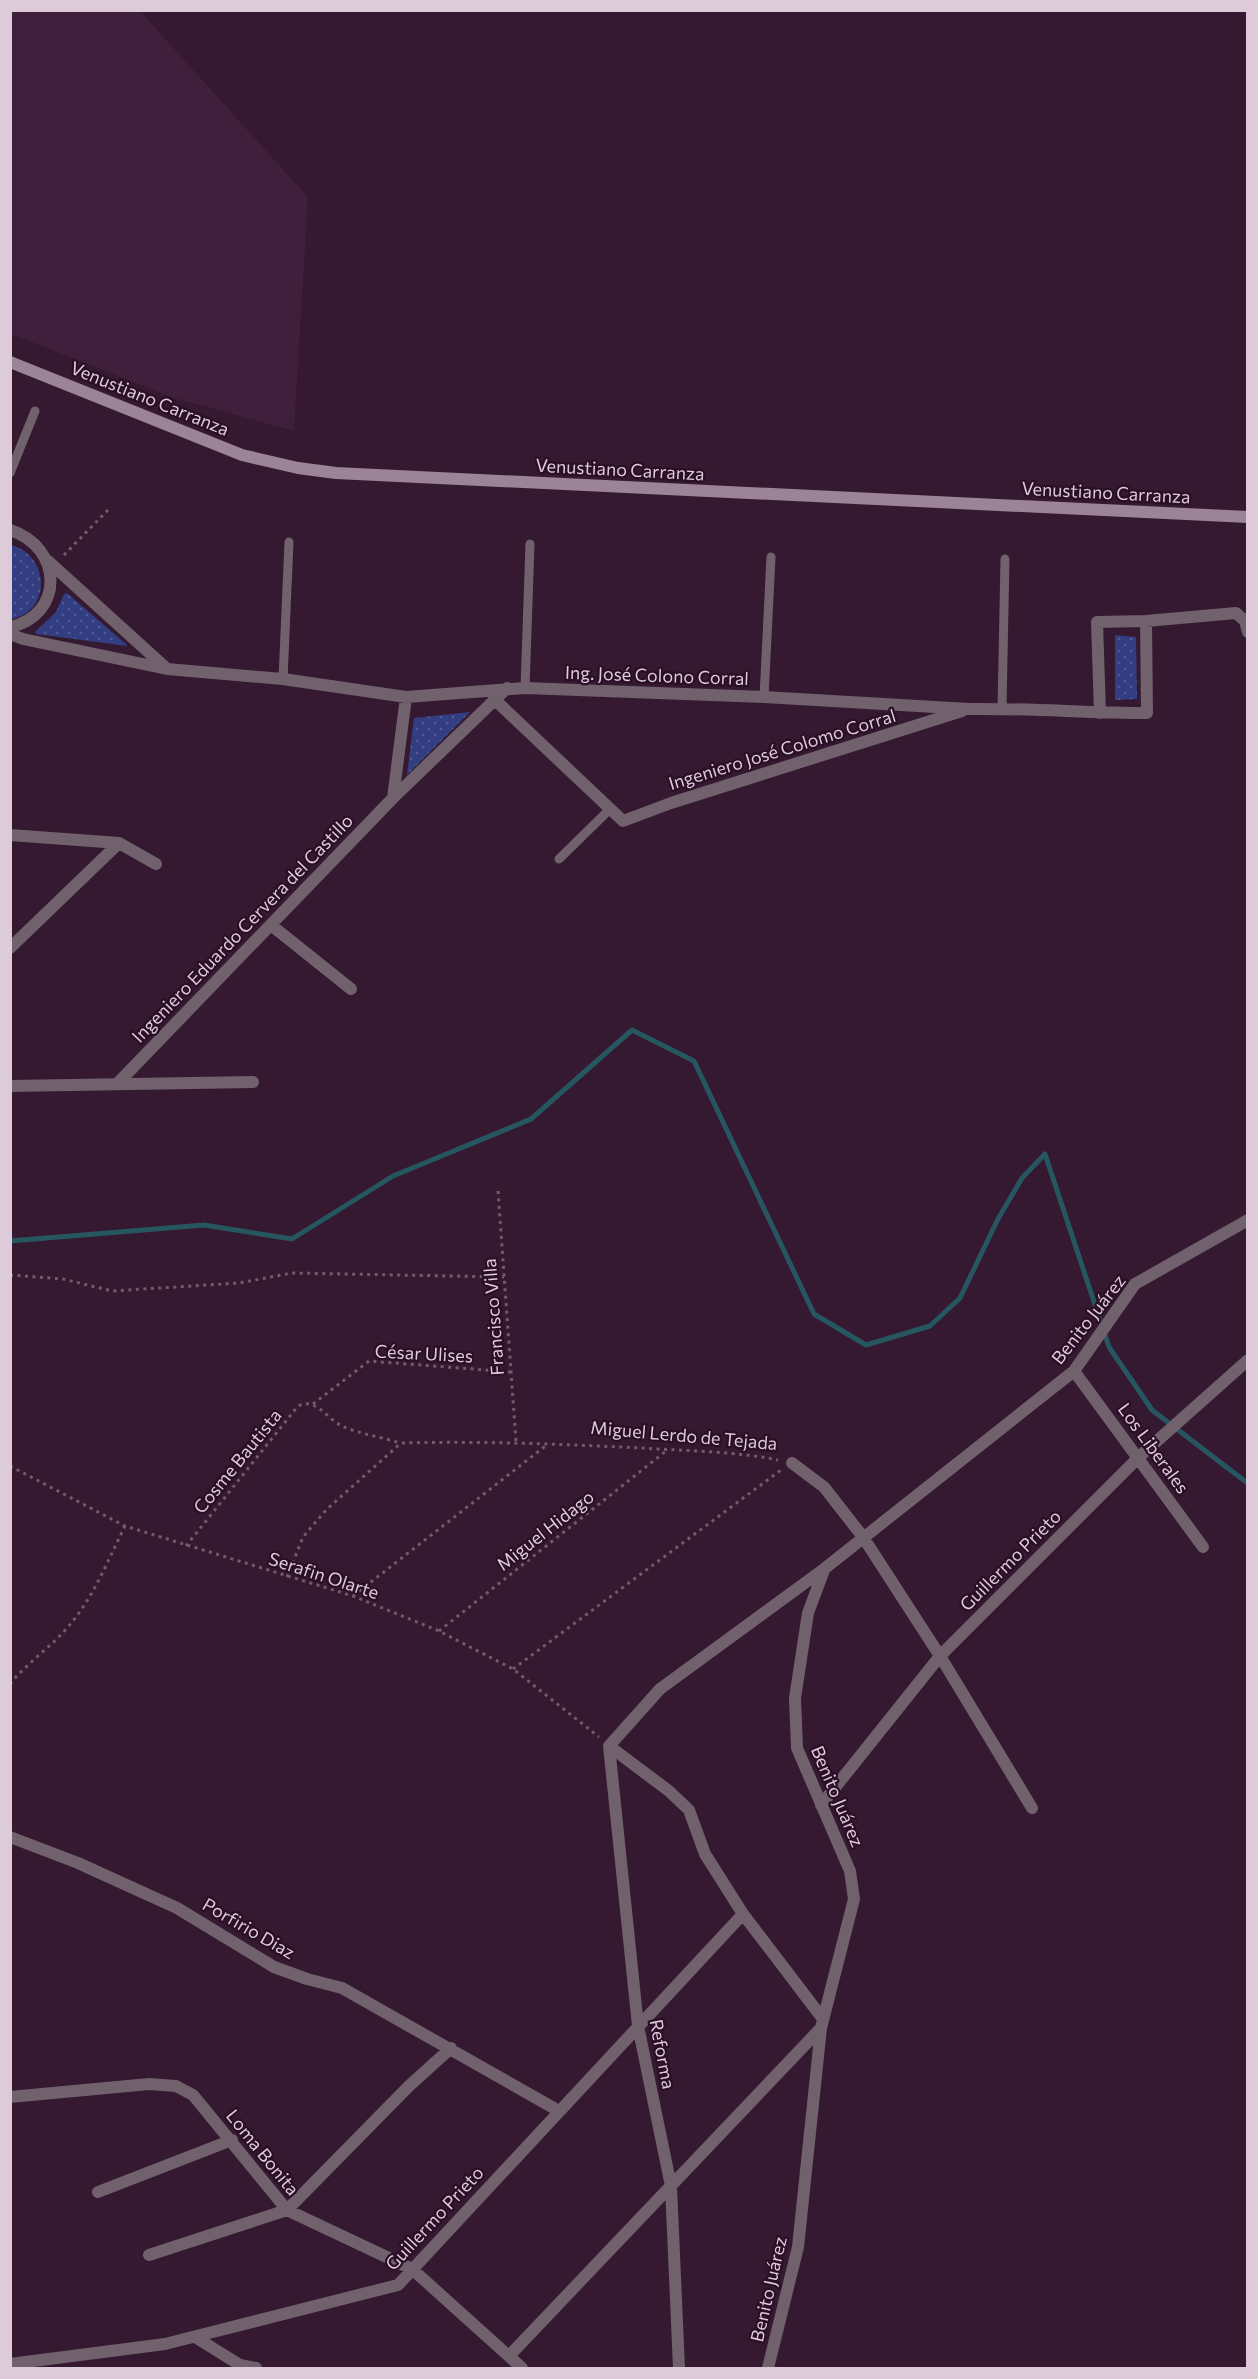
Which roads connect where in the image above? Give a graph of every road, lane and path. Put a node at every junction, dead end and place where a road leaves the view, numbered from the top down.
1 (10, 362) edge
2 (35, 411) dead end
3 (10, 473) edge
4 (108, 510) dead end
5 (1248, 517) edge
6 (10, 530) edge
7 (289, 542) dead end
8 (530, 544) dead end
9 (771, 557) dead end
10 (1005, 559) dead end
11 (50, 564) junction
12 (1146, 621) junction
13 (10, 627) edge
14 (1248, 632) edge
15 (10, 634) edge
16 (167, 669) junction
17 (283, 679) junction
18 (507, 688) junction
19 (525, 688) junction
20 (406, 697) junction
21 (764, 697) junction
22 (494, 699) junction
23 (1002, 708) junction
24 (969, 709) junction
25 (1100, 713) junction
26 (393, 798) junction
27 (610, 809) junction
28 (10, 835) edge
29 (119, 843) junction
30 (559, 859) dead end
31 (156, 864) dead end
32 (271, 925) junction
33 (10, 929) edge
34 (15, 943) edge
35 (351, 989) dead end
36 (253, 1082) dead end
37 (117, 1084) junction
38 (10, 1086) edge
39 (498, 1191) dead end
40 (1248, 1220) edge
41 (10, 1275) edge
42 (504, 1276) junction
43 (1248, 1360) edge
44 (1074, 1371) junction
45 (511, 1372) junction
46 (313, 1404) junction
47 (516, 1441) junction
48 (401, 1443) junction
49 (549, 1443) junction
50 (668, 1450) junction
51 (1139, 1457) junction
52 (792, 1462) junction
53 (10, 1466) edge
54 (125, 1526) junction
55 (863, 1537) junction
56 (186, 1546) junction
57 (1203, 1547) dead end
58 (824, 1569) junction
59 (287, 1577) junction
60 (353, 1596) junction
61 (439, 1631) junction
62 (940, 1656) junction
63 (513, 1669) junction
64 (11, 1681) edge
65 (609, 1746) junction
66 (820, 1805) junction
67 (1032, 1808) dead end
68 (10, 1837) edge
69 (743, 1914) junction
70 (822, 2023) junction
71 (638, 2026) junction
72 (451, 2048) junction
73 (10, 2097) edge
74 (559, 2111) junction
75 (232, 2140) junction
76 (671, 2186) junction
77 (98, 2192) dead end
78 (287, 2210) junction
79 (149, 2255) dead end
80 (412, 2269) junction
81 (195, 2337) junction
82 (509, 2356) junction
83 (10, 2364) edge
84 (256, 2368) edge
85 (522, 2368) edge
86 (680, 2368) edge
87 (768, 2368) edge

1 - 5 main road, Venustiano Carranza
2 - 3 lane
4 - 11 path
6 - 11 street
7 - 17 lane
8 - 19 lane
9 - 21 lane
10 - 23 lane
11 - 13 street
11 - 16 street
12 - 14 street
12 - 25 street, Ing. José Colono Corral
12 - 25 street
15 - 16 street, Ing. José Colono Corral
16 - 17 street, Ing. José Colono Corral
17 - 20 street, Ing. José Colono Corral
18 - 19 street, Ing. José Colono Corral
18 - 20 street, Ing. José Colono Corral
18 - 22 street, Ingeniero Eduardo Cervera del Castillo
19 - 21 street, Ing. José Colono Corral
20 - 26 street
21 - 24 street, Ing. José Colono Corral
22 - 26 street, Ingeniero Eduardo Cervera del Castillo
22 - 27 street, Ingeniero José Colomo Corral
23 - 24 street, Ing. José Colono Corral
23 - 25 street, Ing. José Colono Corral
24 - 27 street, Ingeniero José Colomo Corral
26 - 32 street, Ingeniero Eduardo Cervera del Castillo
27 - 30 lane
28 - 29 street
29 - 31 street
29 - 34 street
32 - 35 street
32 - 37 street, Ingeniero Eduardo Cervera del Castillo
33 - 34 street
36 - 37 street
37 - 38 street
39 - 42 path, Francisco Villa
40 - 44 street, Benito Juárez
41 - 42 path
42 - 45 path, Francisco Villa
43 - 51 street, Guillermo Prieto
44 - 51 street, Los Liberales
44 - 55 street, Benito Juárez
45 - 46 path, César Ulises
45 - 47 path, Francisco Villa
46 - 48 path, Miguel Lerdo de Tejada
46 - 56 path, Cosme Bautista
47 - 48 path, Miguel Lerdo de Tejada
47 - 49 path, Miguel Lerdo de Tejada
48 - 59 path
49 - 50 path, Miguel Lerdo de Tejada
49 - 60 path
50 - 52 path, Miguel Lerdo de Tejada
50 - 61 path, Miguel Hidago
51 - 57 street, Los Liberales
51 - 62 street, Guillermo Prieto
52 - 55 street, Miguel Lerdo de Tejada
52 - 63 path
53 - 54 path, Serafin Olarte
54 - 56 path, Serafin Olarte
54 - 64 path
55 - 58 street, Benito Juárez
55 - 62 street, Miguel Lerdo de Tejada
56 - 59 path, Serafin Olarte
58 - 65 street
58 - 66 street, Benito Juárez
59 - 60 path, Serafin Olarte
60 - 61 path, Serafin Olarte
61 - 63 path, Serafin Olarte
62 - 66 street, Guillermo Prieto
62 - 67 street, Miguel Lerdo de Tejada
63 - 65 path, Serafin Olarte
65 - 69 street
65 - 71 street, Reforma
66 - 70 street, Benito Juárez
68 - 72 street, Porfirio Diaz
69 - 70 street
69 - 71 street, Guillermo Prieto
70 - 76 street
70 - 87 street, Benito Juárez
71 - 74 street, Guillermo Prieto
71 - 76 street, Reforma
72 - 74 street, Porfirio Diaz
72 - 78 street
73 - 75 street, Loma Bonita
74 - 80 street, Guillermo Prieto
75 - 77 street
75 - 78 street, Loma Bonita
76 - 82 street
76 - 86 street, Reforma
78 - 79 street
78 - 80 street, Loma Bonita
80 - 81 street, Guillermo Prieto
80 - 82 street, Loma Bonita
81 - 83 street, Guillermo Prieto
81 - 84 street
82 - 85 street, Loma Bonita

